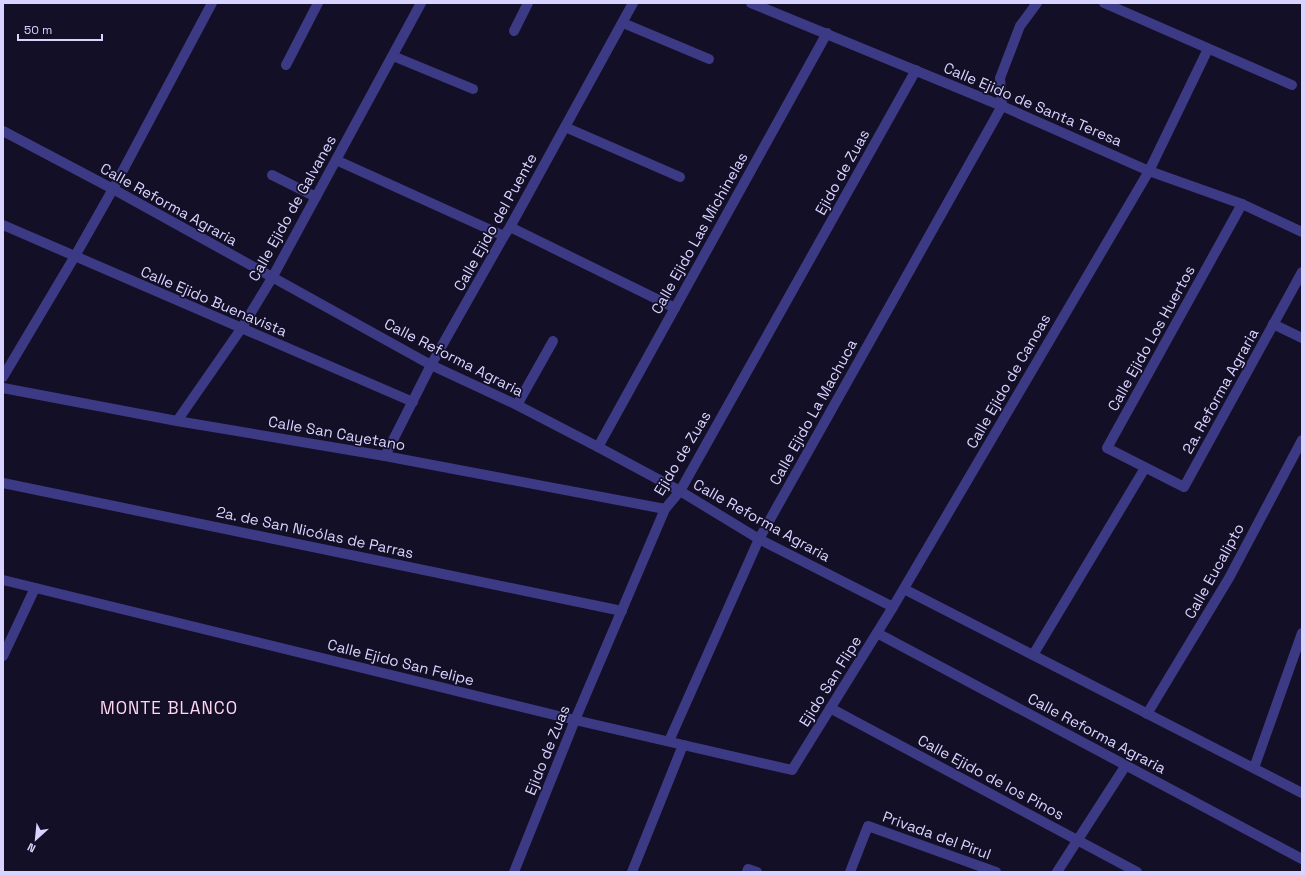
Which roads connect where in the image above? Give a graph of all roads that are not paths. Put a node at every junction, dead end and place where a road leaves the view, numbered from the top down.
1 (212, 3) edge
2 (318, 3) edge
3 (421, 3) edge
4 (528, 3) edge
5 (634, 3) edge
6 (752, 3) edge
7 (1037, 3) edge
8 (1104, 3) edge
9 (623, 23) junction
10 (514, 31) dead end
11 (827, 33) junction
12 (1208, 49) junction
13 (394, 56) junction
14 (709, 59) dead end
15 (286, 64) dead end
16 (916, 70) junction
17 (1292, 85) dead end
18 (473, 89) dead end
19 (1002, 106) junction
20 (565, 127) junction
21 (3, 131) edge
22 (336, 160) junction
23 (1150, 171) junction
24 (272, 174) dead end
25 (680, 177) dead end
26 (112, 189) junction
27 (316, 197) junction
28 (1242, 204) junction
29 (3, 225) edge
30 (507, 232) junction
31 (1302, 232) edge
32 (75, 256) junction
33 (1302, 272) edge
34 (272, 278) junction
35 (675, 308) junction
36 (1273, 324) junction
37 (241, 329) junction
38 (1302, 338) edge
39 (553, 342) dead end
40 (431, 365) junction
41 (3, 378) edge
42 (3, 388) edge
43 (413, 402) junction
44 (517, 405) junction
45 (177, 421) junction
46 (1302, 440) edge
47 (598, 447) junction
48 (384, 456) junction
49 (1145, 468) junction
50 (3, 483) edge
51 (680, 491) junction
52 (665, 509) junction
53 (759, 539) junction
54 (3, 580) edge
55 (34, 588) junction
56 (904, 589) junction
57 (893, 607) junction
58 (622, 611) junction
59 (877, 633) junction
60 (1302, 634) edge
61 (1033, 655) junction
62 (3, 656) edge
63 (830, 708) junction
64 (1147, 714) junction
65 (575, 720) junction
66 (669, 742) junction
67 (683, 745) junction
68 (1126, 765) junction
69 (1254, 768) junction
70 (792, 770) joint
71 (1302, 793) edge
72 (1078, 840) junction
73 (1302, 859) edge
74 (514, 872) edge
75 (632, 872) edge
76 (850, 872) edge
77 (996, 872) edge
78 (1057, 872) edge
79 (1137, 872) edge

1 - 26 street
2 - 15 street
3 - 13 street, Calle Ejido de Galvanes
4 - 10 street
5 - 9 street, Calle Ejido del Puente
6 - 11 street, Calle Ejido de Santa Teresa
7 - 19 street
8 - 12 street
9 - 14 street
9 - 20 street, Calle Ejido del Puente
11 - 16 street, Calle Ejido de Santa Teresa
11 - 35 street, Calle Ejido Las Michinelas
12 - 17 street
12 - 23 street, Calle Ejido de Canoas
13 - 18 street
13 - 22 street, Calle Ejido de Galvanes
16 - 19 street, Calle Ejido de Santa Teresa
16 - 51 street, Ejido de Zuas
19 - 23 street, Calle Ejido de Santa Teresa
19 - 53 street, Calle Ejido La Machuca
20 - 25 street
20 - 30 street, Calle Ejido del Puente
21 - 26 street, Calle Reforma Agraria
22 - 27 street, Calle Ejido de Galvanes
22 - 30 street
23 - 28 street, Calle Ejido de Santa Teresa
23 - 56 street, Calle Ejido de Canoas
24 - 27 street
26 - 32 street
26 - 34 street, Calle Reforma Agraria
27 - 34 street, Calle Ejido de Galvanes
28 - 31 street, Calle Ejido de Santa Teresa
28 - 49 street, Calle Ejido Los Huertos
29 - 32 street, Calle Ejido Buenavista
30 - 35 street
30 - 40 street, Calle Ejido del Puente
32 - 37 street, Calle Ejido Buenavista
32 - 41 street
33 - 36 street, 2a. Reforma Agraria
34 - 37 street, Calle Ejido de Galvanes
34 - 40 street, Calle Reforma Agraria
35 - 47 street, Calle Ejido Las Michinelas
36 - 38 street
36 - 49 street, 2a. Reforma Agraria
37 - 43 street, Calle Ejido Buenavista
37 - 45 street, Calle Ejido de Galvanes
39 - 44 street
40 - 43 street, Calle Ejido del Puente
40 - 44 street, Calle Reforma Agraria
42 - 45 street, Calle San Cayetano
43 - 48 street, Calle Ejido del Puente
44 - 47 street, Calle Reforma Agraria
45 - 48 street, Calle San Cayetano
46 - 64 street, Calle Eucalipto
47 - 51 street, Calle Reforma Agraria
48 - 52 street, Calle San Cayetano
49 - 61 street
50 - 58 street, 2a. de San Nicólas de Parras
51 - 52 street, Ejido de Zuas
51 - 53 street, Calle Reforma Agraria
52 - 58 street, Ejido de Zuas
53 - 57 street, Calle Reforma Agraria
53 - 66 street, Calle Ejido La Machuca
54 - 55 street, Calle Ejido San Felipe
55 - 62 street
55 - 65 street, Calle Ejido San Felipe
56 - 57 street, Calle Ejido de Canoas
56 - 61 street
57 - 59 street, Ejido San Flipe
58 - 65 street, Ejido de Zuas
59 - 63 street, Ejido San Flipe
59 - 68 street, Calle Reforma Agraria
60 - 69 street
61 - 64 street
63 - 70 street, Ejido San Flipe
63 - 72 street, Calle Ejido de los Pinos
64 - 69 street
65 - 66 street, Calle Ejido San Felipe
65 - 74 street, Ejido de Zuas
66 - 67 street, Calle Ejido San Felipe
67 - 70 street, Calle Ejido San Felipe
67 - 75 street
68 - 72 street
68 - 73 street, Calle Reforma Agraria
69 - 71 street
72 - 78 street
72 - 79 street, Calle Ejido de los Pinos
76 - 77 street, Privada del Pirul

